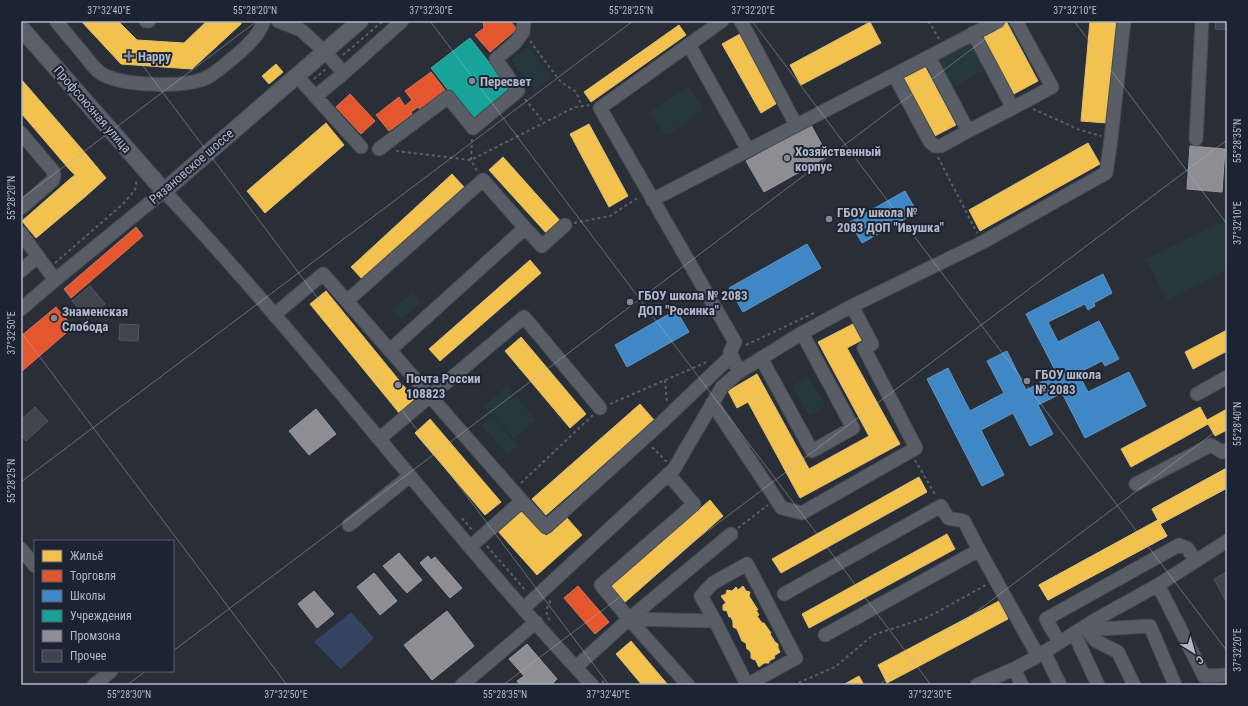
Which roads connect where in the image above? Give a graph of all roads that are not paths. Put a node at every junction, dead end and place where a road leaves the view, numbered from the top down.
1 (56, 21) edge
2 (146, 21) edge
3 (149, 21) edge
4 (264, 21) edge
5 (278, 21) edge
6 (360, 21) edge
7 (402, 21) edge
8 (722, 21) edge
9 (741, 21) edge
10 (998, 21) edge
11 (1016, 21) edge
12 (1124, 21) edge
13 (1202, 21) edge
14 (524, 27) edge
15 (21, 28) edge
16 (974, 33) junction
17 (689, 45) junction
18 (329, 57) junction
19 (929, 57) junction
20 (344, 73) junction
21 (894, 75) junction
22 (302, 80) junction
23 (316, 96) junction
24 (1017, 106) junction
25 (796, 125) junction
26 (968, 131) junction
27 (21, 133) edge
28 (1196, 139) dead end
29 (361, 146) dead end
30 (379, 149) road end
31 (748, 150) junction
32 (164, 191) junction
33 (650, 196) junction
34 (21, 208) edge
35 (565, 224) road end
36 (525, 228) junction
37 (21, 233) edge
38 (38, 256) junction
39 (21, 271) edge
40 (52, 274) junction
41 (347, 301) junction
42 (852, 306) junction
43 (21, 309) edge
44 (274, 316) junction
45 (802, 333) junction
46 (390, 350) junction
47 (731, 354) junction
48 (761, 358) junction
49 (739, 372) junction
50 (1227, 377) edge
51 (1197, 394) dead end
52 (430, 396) junction
53 (712, 403) junction
54 (600, 408) road end
55 (379, 439) junction
56 (1227, 450) edge
57 (671, 472) junction
58 (410, 476) junction
59 (1136, 484) dead end
60 (522, 501) junction
61 (349, 525) dead end
62 (731, 534) road end
63 (1227, 541) edge
64 (475, 542) junction
65 (21, 549) edge
66 (979, 550) junction
67 (1196, 561) junction
68 (34, 565) edge
69 (1158, 585) junction
70 (784, 594) dead end
71 (524, 608) junction
72 (629, 619) junction
73 (715, 621) junction
74 (536, 622) junction
75 (1084, 627) junction
76 (825, 635) dead end
77 (1059, 642) junction
78 (1041, 654) junction
79 (576, 667) junction
80 (1014, 669) junction
81 (109, 672) edge
82 (1227, 675) edge
83 (597, 682) edge
84 (984, 683) edge
85 (94, 685) edge
86 (462, 685) edge
87 (688, 685) edge
88 (1022, 685) edge
89 (1060, 685) edge
90 (1098, 685) edge
91 (1134, 685) edge
92 (1175, 685) edge

1 - 4 street
2 - 3 street
5 - 18 street
6 - 18 main road, Рязановское шоссе
7 - 20 street
8 - 17 street
9 - 25 street
10 - 16 street
11 - 24 street
12 - 42 street
13 - 28 street
14 - 30 street
15 - 32 main road, Профсоюзная улица
16 - 19 street
16 - 24 street
17 - 31 street
17 - 33 street
18 - 20 street
18 - 22 main road, Рязановское шоссе
19 - 21 street
19 - 26 street
20 - 23 street
21 - 25 street
21 - 26 street
22 - 23 street
22 - 32 main road, Рязановское шоссе
23 - 29 street
24 - 26 street
25 - 31 street
27 - 34 street
31 - 33 street
32 - 40 street, Рязановское шоссе
32 - 44 street
33 - 47 street
35 - 36 street
36 - 41 street
36 - 46 street
37 - 38 street
38 - 39 street
38 - 40 street
40 - 43 street, Рязановское шоссе
41 - 44 street
41 - 46 street
42 - 45 street
42 - 53 street
44 - 55 street
45 - 48 street
45 - 48 street
46 - 52 street
47 - 49 street
47 - 60 street
48 - 49 street
49 - 53 street
50 - 51 street
52 - 54 street
52 - 55 street
52 - 60 street
53 - 57 street
55 - 58 street
56 - 59 street
57 - 71 street
57 - 72 street
58 - 61 street
58 - 64 street
60 - 64 street
62 - 72 street
63 - 67 street
64 - 71 street
65 - 68 street
66 - 70 street
66 - 76 street
66 - 78 street
67 - 69 street
67 - 77 street
69 - 75 street
69 - 82 street
71 - 74 street
72 - 73 street
72 - 79 street
72 - 87 street
73 - 73 street
74 - 79 street
74 - 86 street
75 - 77 street
75 - 90 street
75 - 91 street
75 - 92 street
77 - 78 street
78 - 80 street
78 - 89 street
79 - 83 street
80 - 84 street
80 - 88 street
81 - 85 street

